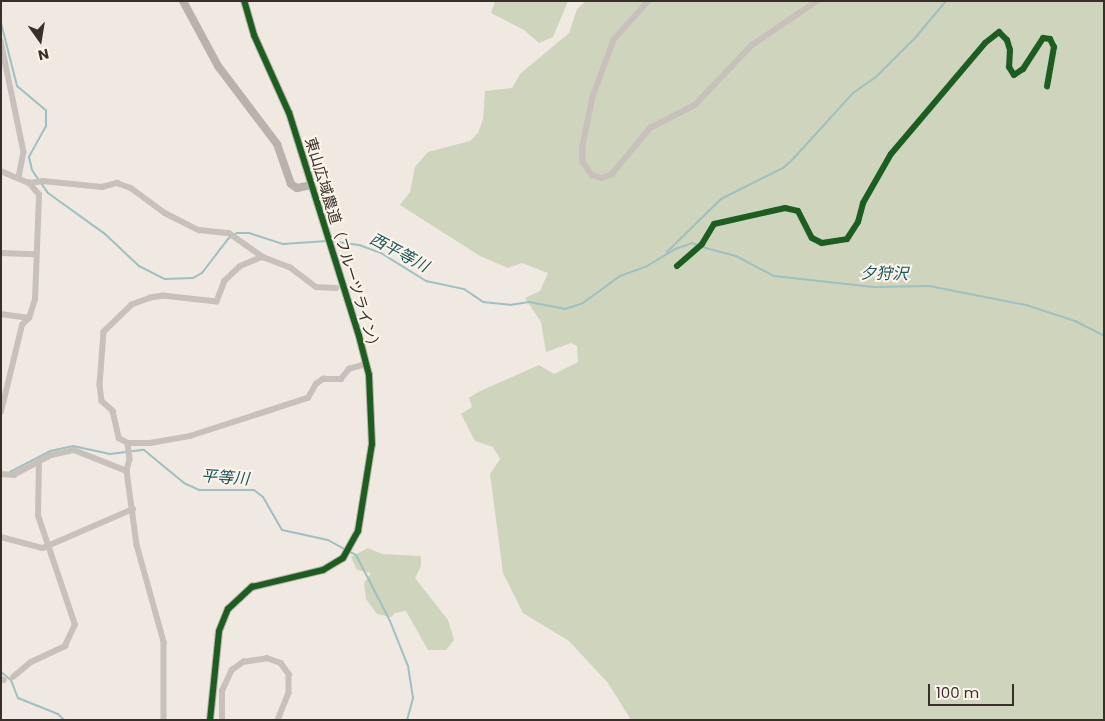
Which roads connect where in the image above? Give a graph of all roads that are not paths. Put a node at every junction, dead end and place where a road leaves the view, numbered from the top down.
1 (183, 1) edge
2 (244, 1) edge
3 (649, 1) edge
4 (816, 1) edge
5 (1, 41) edge
6 (1048, 86) dead end
7 (1, 171) edge
8 (19, 178) junction
9 (32, 183) junction
10 (312, 185) junction
11 (1, 253) edge
12 (35, 254) junction
13 (263, 257) junction
14 (677, 266) dead end
15 (336, 288) dead end
16 (1, 314) edge
17 (29, 318) junction
18 (366, 364) junction
19 (1, 412) edge
20 (128, 445) junction
21 (38, 462) junction
22 (127, 471) junction
23 (2, 473) edge
24 (133, 509) junction
25 (1, 537) edge
26 (48, 546) junction
27 (13, 677) dead end
28 (164, 720) edge
29 (210, 720) edge
30 (222, 720) edge
31 (278, 720) edge

1 - 10 street
2 - 10 street, 東山広域農道（フルーツライン）
3 - 4 street
5 - 8 street
6 - 14 street
7 - 8 street
8 - 9 street
9 - 12 street
9 - 13 street
10 - 18 street, 東山広域農道（フルーツライン）
11 - 12 street
12 - 17 street
13 - 15 street
13 - 20 street
16 - 17 street
17 - 19 street
18 - 20 street
18 - 29 street, 東山広域農道（フルーツライン）
20 - 22 street
21 - 22 street
21 - 23 street
21 - 26 street
22 - 24 street
24 - 26 street
24 - 28 street
25 - 26 street
26 - 27 street
30 - 31 street

